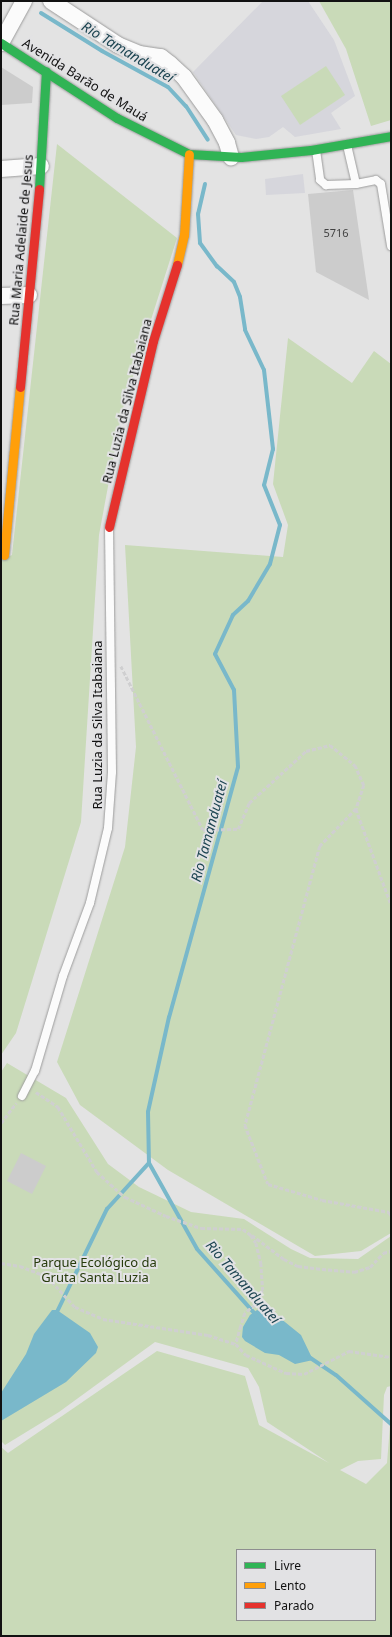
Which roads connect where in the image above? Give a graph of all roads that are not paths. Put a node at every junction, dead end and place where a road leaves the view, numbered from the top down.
1 (24, 1) edge
2 (51, 1) edge
3 (1, 43) edge
4 (46, 71) junction
5 (391, 136) edge
6 (347, 144) junction
7 (315, 150) junction
8 (189, 154) junction
9 (231, 157) junction
10 (41, 166) junction
11 (1, 169) edge
12 (356, 184) junction
13 (391, 246) edge
14 (29, 295) junction
15 (1, 296) edge
16 (109, 527) joint
17 (4, 555) dead end
18 (22, 1096) road end

1 - 3 street
2 - 9 street
3 - 4 street, Avenida Barão de Mauá
4 - 8 street, Avenida Barão de Mauá
4 - 10 street, Rua Maria Adelaide de Jesus
5 - 6 street, Avenida Barão de Mauá
6 - 7 street, Avenida Barão de Mauá
6 - 12 lane
7 - 9 street, Avenida Barão de Mauá
7 - 12 lane
8 - 9 street, Avenida Barão de Mauá
8 - 16 street, Rua Luzia da Silva Itabaiana
10 - 11 street
10 - 14 street, Rua Maria Adelaide de Jesus
12 - 13 lane
14 - 15 street
14 - 17 street, Rua Maria Adelaide de Jesus
16 - 18 lane, Rua Luzia da Silva Itabaiana

